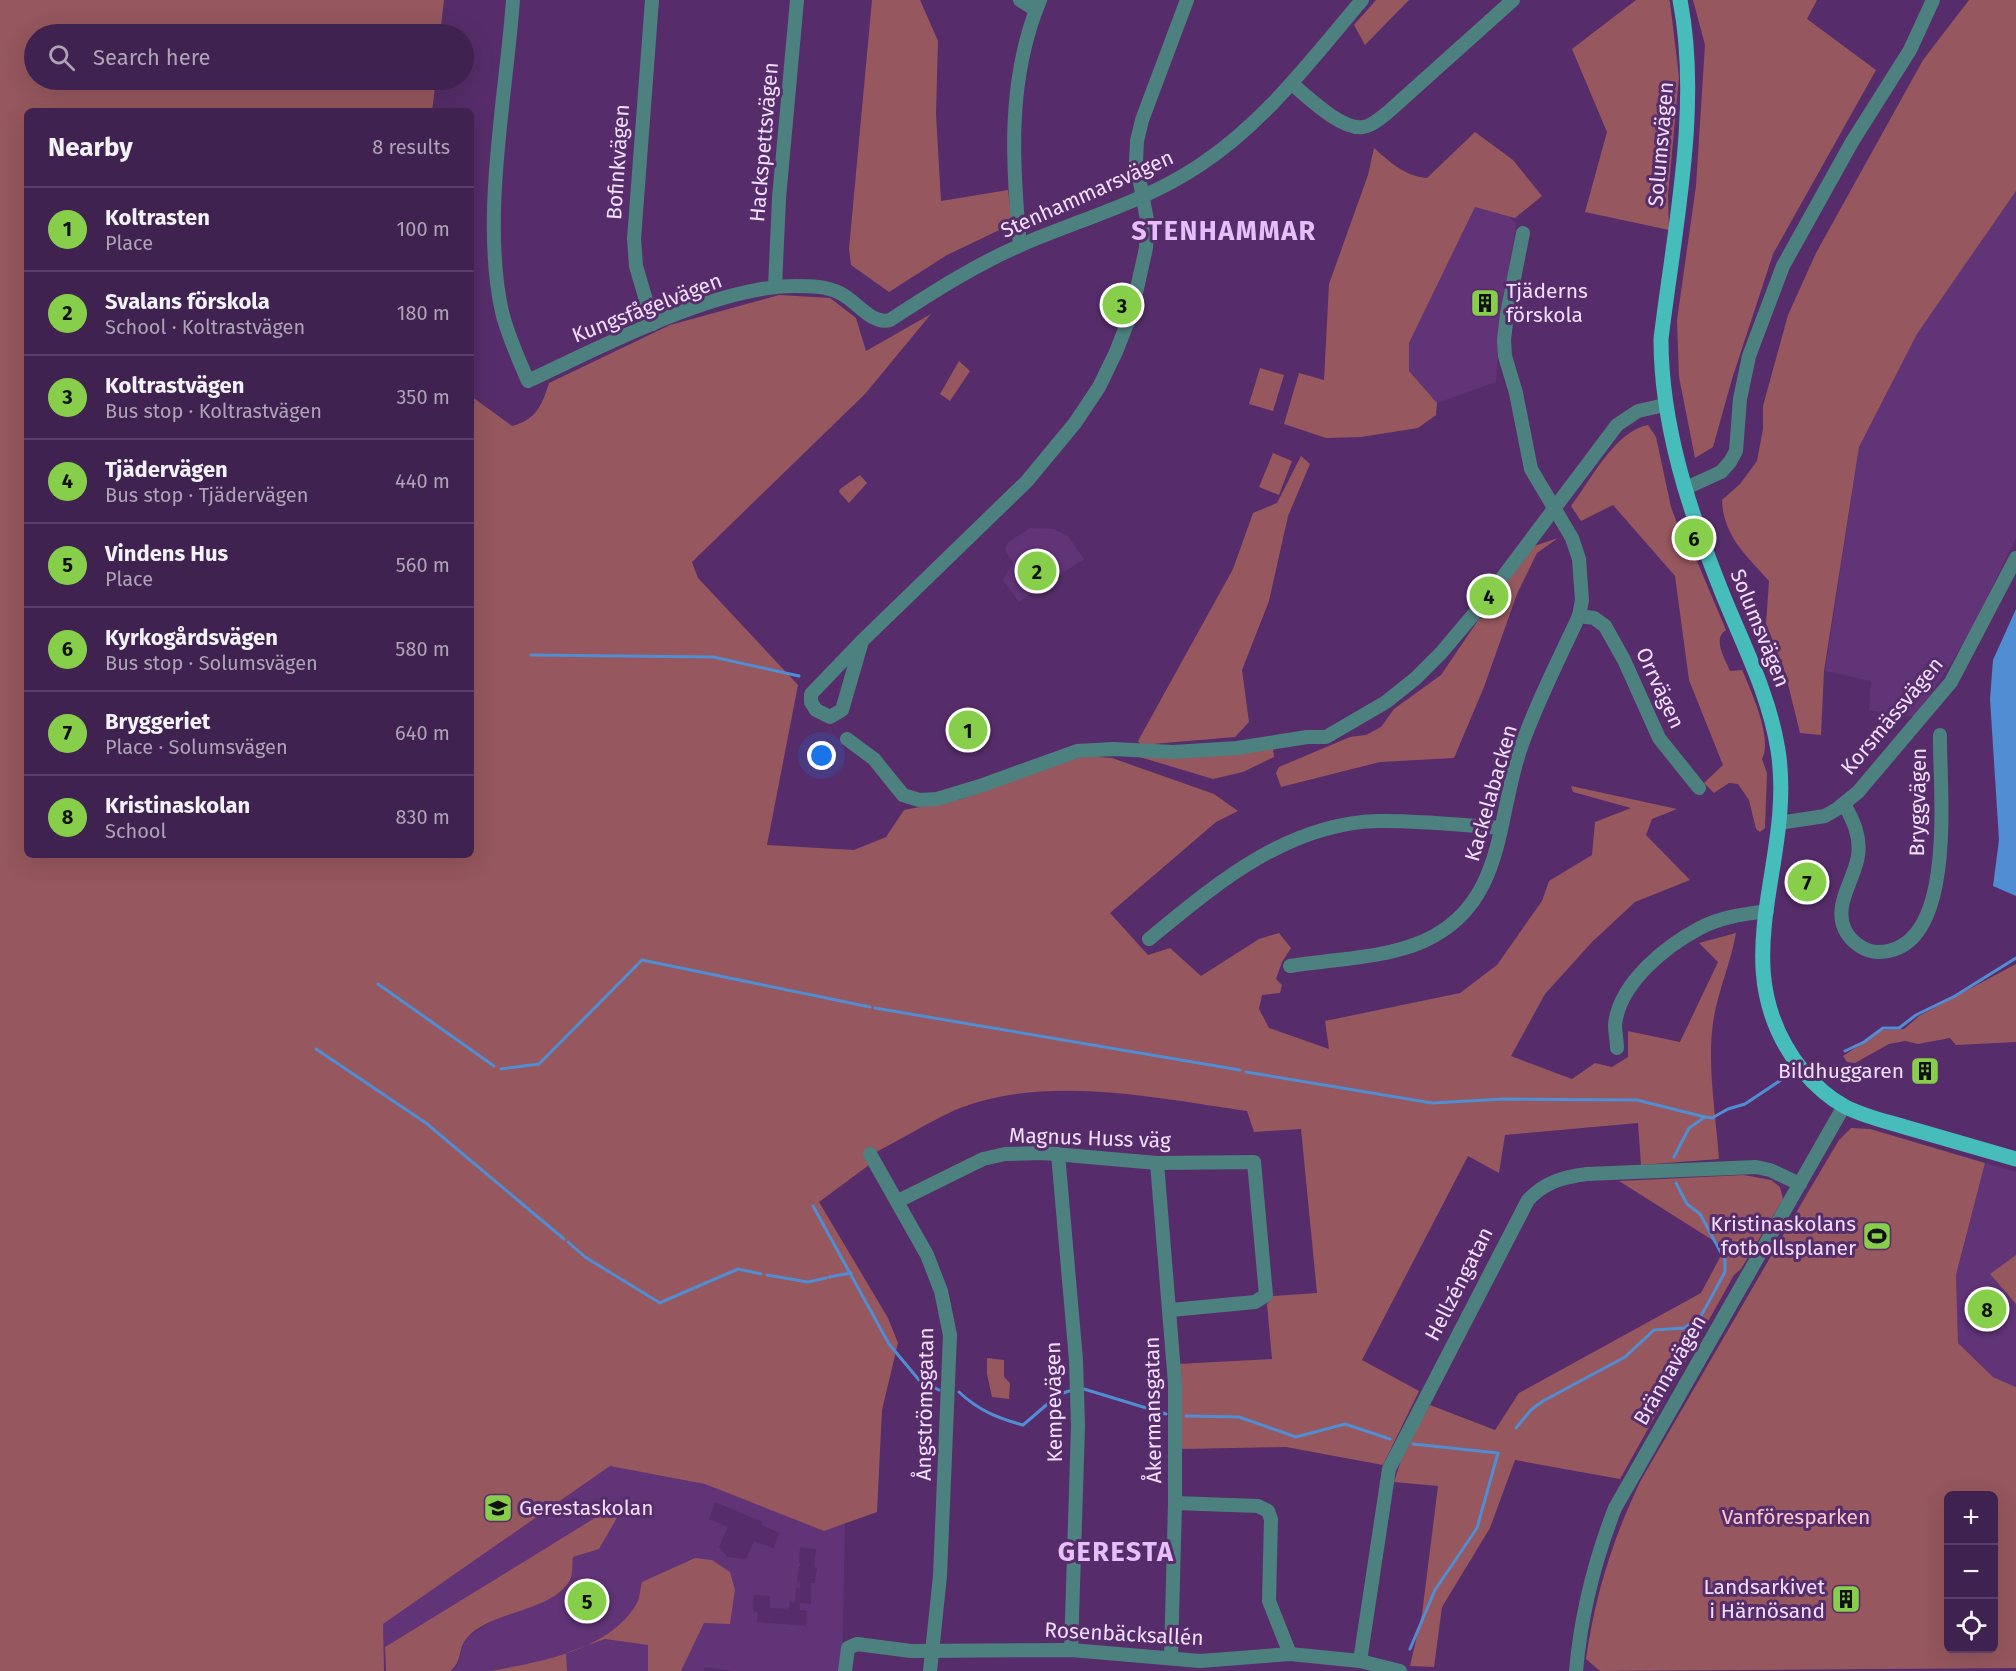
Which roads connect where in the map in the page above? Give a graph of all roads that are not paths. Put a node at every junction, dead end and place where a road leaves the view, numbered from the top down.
1 (513, 0) edge
2 (652, 0) edge
3 (797, 0) edge
4 (1020, 0) edge
5 (1187, 0) edge
6 (1362, 0) edge
7 (1513, 0) edge
8 (1680, 0) edge
9 (1933, 0) edge
10 (1038, 5) edge
11 (1292, 84) junction
12 (1144, 197) junction
13 (1522, 233) dead end
14 (1020, 245) junction
15 (775, 287) junction
16 (883, 321) joint
17 (653, 324) junction
18 (1665, 405) junction
19 (1686, 488) junction
20 (1554, 507) junction
21 (2016, 558) edge
22 (1578, 616) junction
23 (862, 641) junction
24 (1940, 735) dead end
25 (847, 739) dead end
26 (1699, 788) dead end
27 (1844, 804) junction
28 (1779, 823) junction
29 (1501, 828) junction
30 (1767, 911) junction
31 (1149, 939) dead end
32 (1290, 966) dead end
33 (1617, 1048) dead end
34 (1844, 1106) junction
35 (870, 1154) dead end
36 (1058, 1154) junction
37 (2016, 1159) edge
38 (1157, 1163) junction
39 (1800, 1184) junction
40 (898, 1201) junction
41 (1171, 1310) junction
42 (1175, 1503) junction
43 (1071, 1650) junction
44 (931, 1651) junction
45 (1290, 1654) junction
46 (1171, 1657) junction
47 (1360, 1661) junction
48 (844, 1671) edge
49 (930, 1671) edge
50 (1400, 1671) edge
51 (1576, 1671) edge

1 - 17 street, Kungsfågelvägen
2 - 17 street, Bofinkvägen
3 - 15 street, Hackspettsvägen
4 - 10 street
5 - 12 street
6 - 11 street, Stenhammarsvägen
7 - 11 street
8 - 18 main road, Solumsvägen
9 - 19 street
10 - 14 street
11 - 12 street, Stenhammarsvägen
12 - 14 street, Stenhammarsvägen
12 - 23 street
13 - 20 street, Kackelabacken
14 - 16 street, Stenhammarsvägen
15 - 16 street, Kungsfågelvägen
15 - 17 street, Kungsfågelvägen
18 - 19 main road, Solumsvägen
18 - 20 street
19 - 28 main road, Solumsvägen
20 - 22 street, Kackelabacken
20 - 25 street
21 - 27 street, Korsmässvägen
22 - 26 street, Orrvägen
22 - 29 street, Kackelabacken
23 - 23 street
24 - 27 street, Bryggvägen
27 - 28 street, Korsmässvägen
28 - 30 main road, Solumsvägen
29 - 31 street
29 - 32 street, Kackelabacken
30 - 33 street
30 - 34 main road, Solumsvägen
34 - 37 main road
34 - 39 street, Brännavägen
35 - 40 street, Ångströmsgatan
36 - 38 street, Magnus Huss väg
36 - 40 street, Magnus Huss väg
36 - 43 street, Kempevägen
38 - 41 street, Åkermansgatan
38 - 41 street, Magnus Huss väg
39 - 47 street, Hellzéngatan
39 - 51 street, Brännavägen
40 - 44 street, Ångströmsgatan
41 - 42 street, Åkermansgatan
42 - 45 street
42 - 46 street, Åkermansgatan
43 - 44 street, Rosenbäcksallén
43 - 46 street, Rosenbäcksallén
44 - 48 street, Rosenbäcksallén
44 - 49 street, Ångströmsgatan
45 - 46 street, Rosenbäcksallén
45 - 47 street, Rosenbäcksallén
47 - 50 street, Rosenbäcksallén

